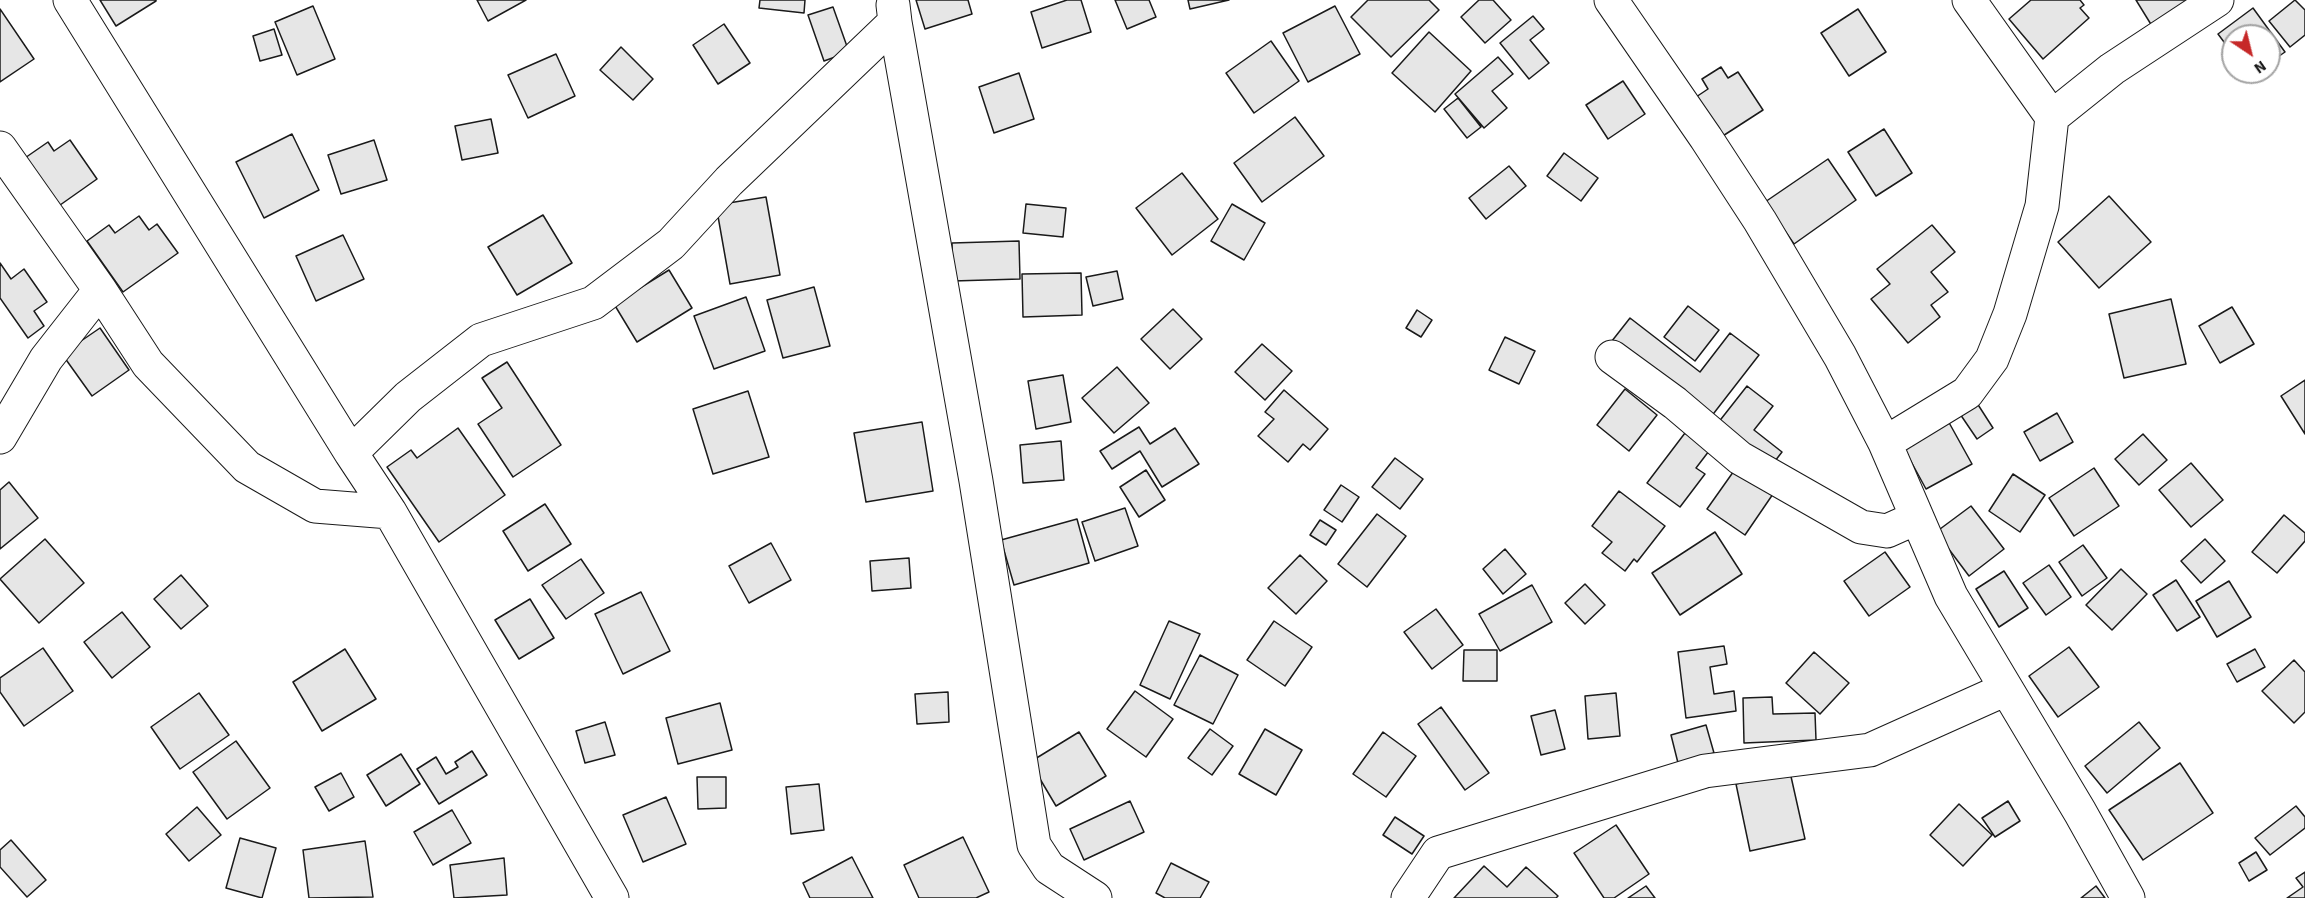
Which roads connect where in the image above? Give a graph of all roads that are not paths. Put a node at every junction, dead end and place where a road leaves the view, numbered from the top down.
1 (70, 0) edge
2 (1969, 0) edge
3 (2217, 0) edge
4 (1613, 1) edge
5 (894, 11) edge
6 (2052, 117) junction
7 (0, 148) edge
8 (100, 290) junction
9 (1612, 357) dead end
10 (0, 438) edge
11 (1885, 443) junction
12 (351, 453) junction
13 (390, 512) junction
14 (1916, 518) junction
15 (2006, 689) junction
16 (612, 898) edge
17 (1095, 898) edge
18 (1408, 898) edge
19 (2128, 898) edge

1 - 12 street
2 - 6 street
3 - 6 street
4 - 11 street
5 - 12 street
5 - 17 street
6 - 11 street
7 - 8 street
8 - 10 street
8 - 13 street
9 - 14 street
11 - 14 street
12 - 13 street
13 - 16 street
14 - 15 street
15 - 18 street
15 - 19 street

